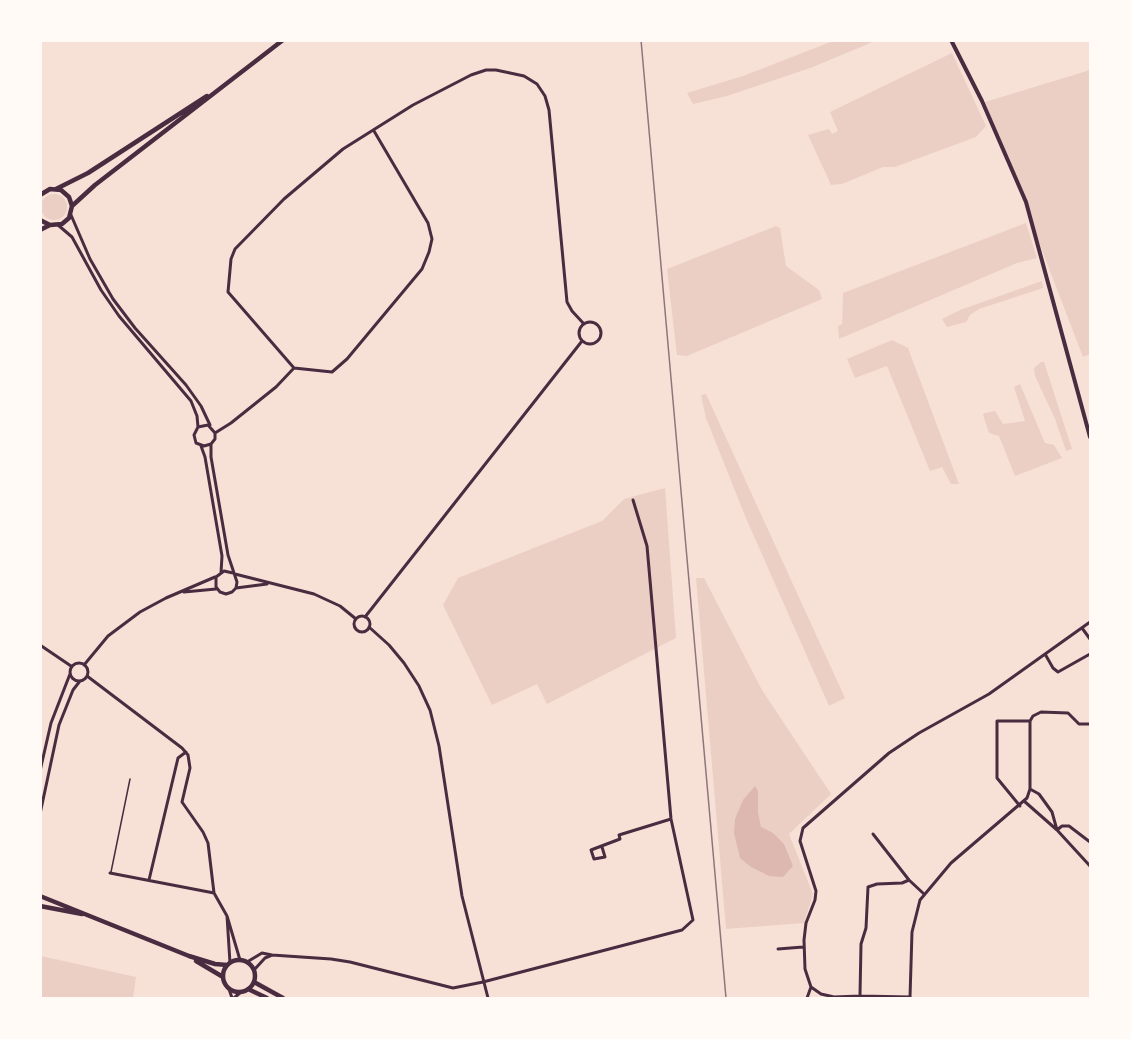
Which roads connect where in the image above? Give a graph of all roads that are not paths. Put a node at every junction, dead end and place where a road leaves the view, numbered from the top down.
1 (283, 40) edge
2 (951, 40) edge
3 (225, 85) junction
4 (374, 131) junction
5 (56, 189) junction
6 (40, 195) edge
7 (72, 206) junction
8 (71, 214) junction
9 (40, 220) edge
10 (50, 225) junction
11 (58, 225) junction
12 (40, 230) edge
13 (584, 324) junction
14 (582, 340) junction
15 (294, 368) junction
16 (198, 427) junction
17 (211, 427) junction
18 (215, 433) junction
19 (1090, 437) edge
20 (211, 444) junction
21 (201, 446) junction
22 (633, 500) dead end
23 (220, 573) junction
24 (233, 574) junction
25 (216, 577) junction
26 (272, 584) junction
27 (236, 588) junction
28 (217, 590) junction
29 (179, 593) junction
30 (365, 617) junction
31 (356, 619) junction
32 (1090, 622) edge
33 (369, 627) junction
34 (1082, 628) junction
35 (1090, 639) edge
36 (40, 645) edge
37 (1045, 654) junction
38 (1090, 654) edge
39 (84, 664) junction
40 (71, 666) junction
41 (70, 674) junction
42 (87, 676) junction
43 (80, 681) junction
44 (1030, 721) junction
45 (1090, 724) edge
46 (186, 752) junction
47 (40, 771) edge
48 (130, 779) dead end
49 (1030, 789) junction
50 (1024, 801) junction
51 (1020, 806) junction
52 (40, 814) edge
53 (671, 819) junction
54 (1058, 830) junction
55 (873, 834) dead end
56 (1090, 842) edge
57 (602, 846) junction
58 (1090, 866) edge
59 (110, 873) joint
60 (149, 880) junction
61 (909, 880) junction
62 (214, 893) junction
63 (924, 894) junction
64 (40, 896) edge
65 (40, 906) edge
66 (86, 915) junction
67 (227, 916) junction
68 (804, 947) junction
69 (778, 949) dead end
70 (272, 955) junction
71 (189, 956) junction
72 (240, 960) junction
73 (247, 962) junction
74 (229, 964) junction
75 (254, 970) junction
76 (223, 977) junction
77 (254, 982) junction
78 (483, 982) junction
79 (811, 987) junction
80 (229, 989) junction
81 (248, 989) junction
82 (241, 992) junction
83 (860, 996) junction
84 (851, 998) edge
85 (910, 998) edge
86 (233, 999) edge
87 (267, 999) edge
88 (283, 999) edge
89 (488, 999) edge
90 (807, 999) edge

1 - 3 main road
2 - 19 main road
3 - 5 main road
3 - 7 main road
4 - 13 street
4 - 15 street
4 - 15 street
5 - 6 main road
5 - 7 main road
7 - 8 main road
8 - 11 main road
8 - 17 street
9 - 10 main road
10 - 11 main road
10 - 12 main road
11 - 16 street
13 - 14 street
13 - 14 street
14 - 30 street
15 - 18 street
16 - 17 street
16 - 21 street
17 - 18 street
18 - 20 street
20 - 21 street
20 - 24 street
21 - 23 street
22 - 53 street
23 - 24 street
23 - 25 street
24 - 26 street
24 - 27 street
25 - 28 street
25 - 29 street
26 - 27 street
26 - 31 street
27 - 28 street
28 - 29 street
29 - 39 street
30 - 31 street
30 - 33 street
31 - 33 street
32 - 34 street
33 - 78 street
34 - 35 street
34 - 37 street
36 - 40 street
37 - 38 street
37 - 68 street
39 - 40 street
39 - 42 street
40 - 41 street
41 - 43 street
41 - 47 street
42 - 43 street
42 - 46 street
43 - 52 street
44 - 45 street
44 - 49 street
44 - 51 street
46 - 60 street
46 - 62 street
48 - 59 lane
49 - 50 street
49 - 54 street
50 - 51 street
50 - 54 street
51 - 63 street
53 - 57 street
53 - 78 street
54 - 56 street
54 - 58 street
55 - 61 street
57 - 57 street
59 - 60 street
60 - 62 street
61 - 63 street
61 - 83 street
62 - 67 street
63 - 85 street
64 - 66 main road
65 - 66 main road
66 - 71 main road
67 - 72 street
67 - 74 street
68 - 69 street
68 - 79 street
70 - 73 street
70 - 75 street
70 - 78 street
71 - 74 main road
71 - 76 main road
72 - 73 main road
72 - 74 main road
73 - 75 main road
74 - 76 main road
75 - 77 main road
76 - 80 main road
77 - 81 main road
77 - 88 main road
78 - 89 street
79 - 84 street
79 - 90 street
80 - 82 main road
80 - 86 street
81 - 82 main road
81 - 87 main road
82 - 86 street
83 - 84 street
83 - 85 street

